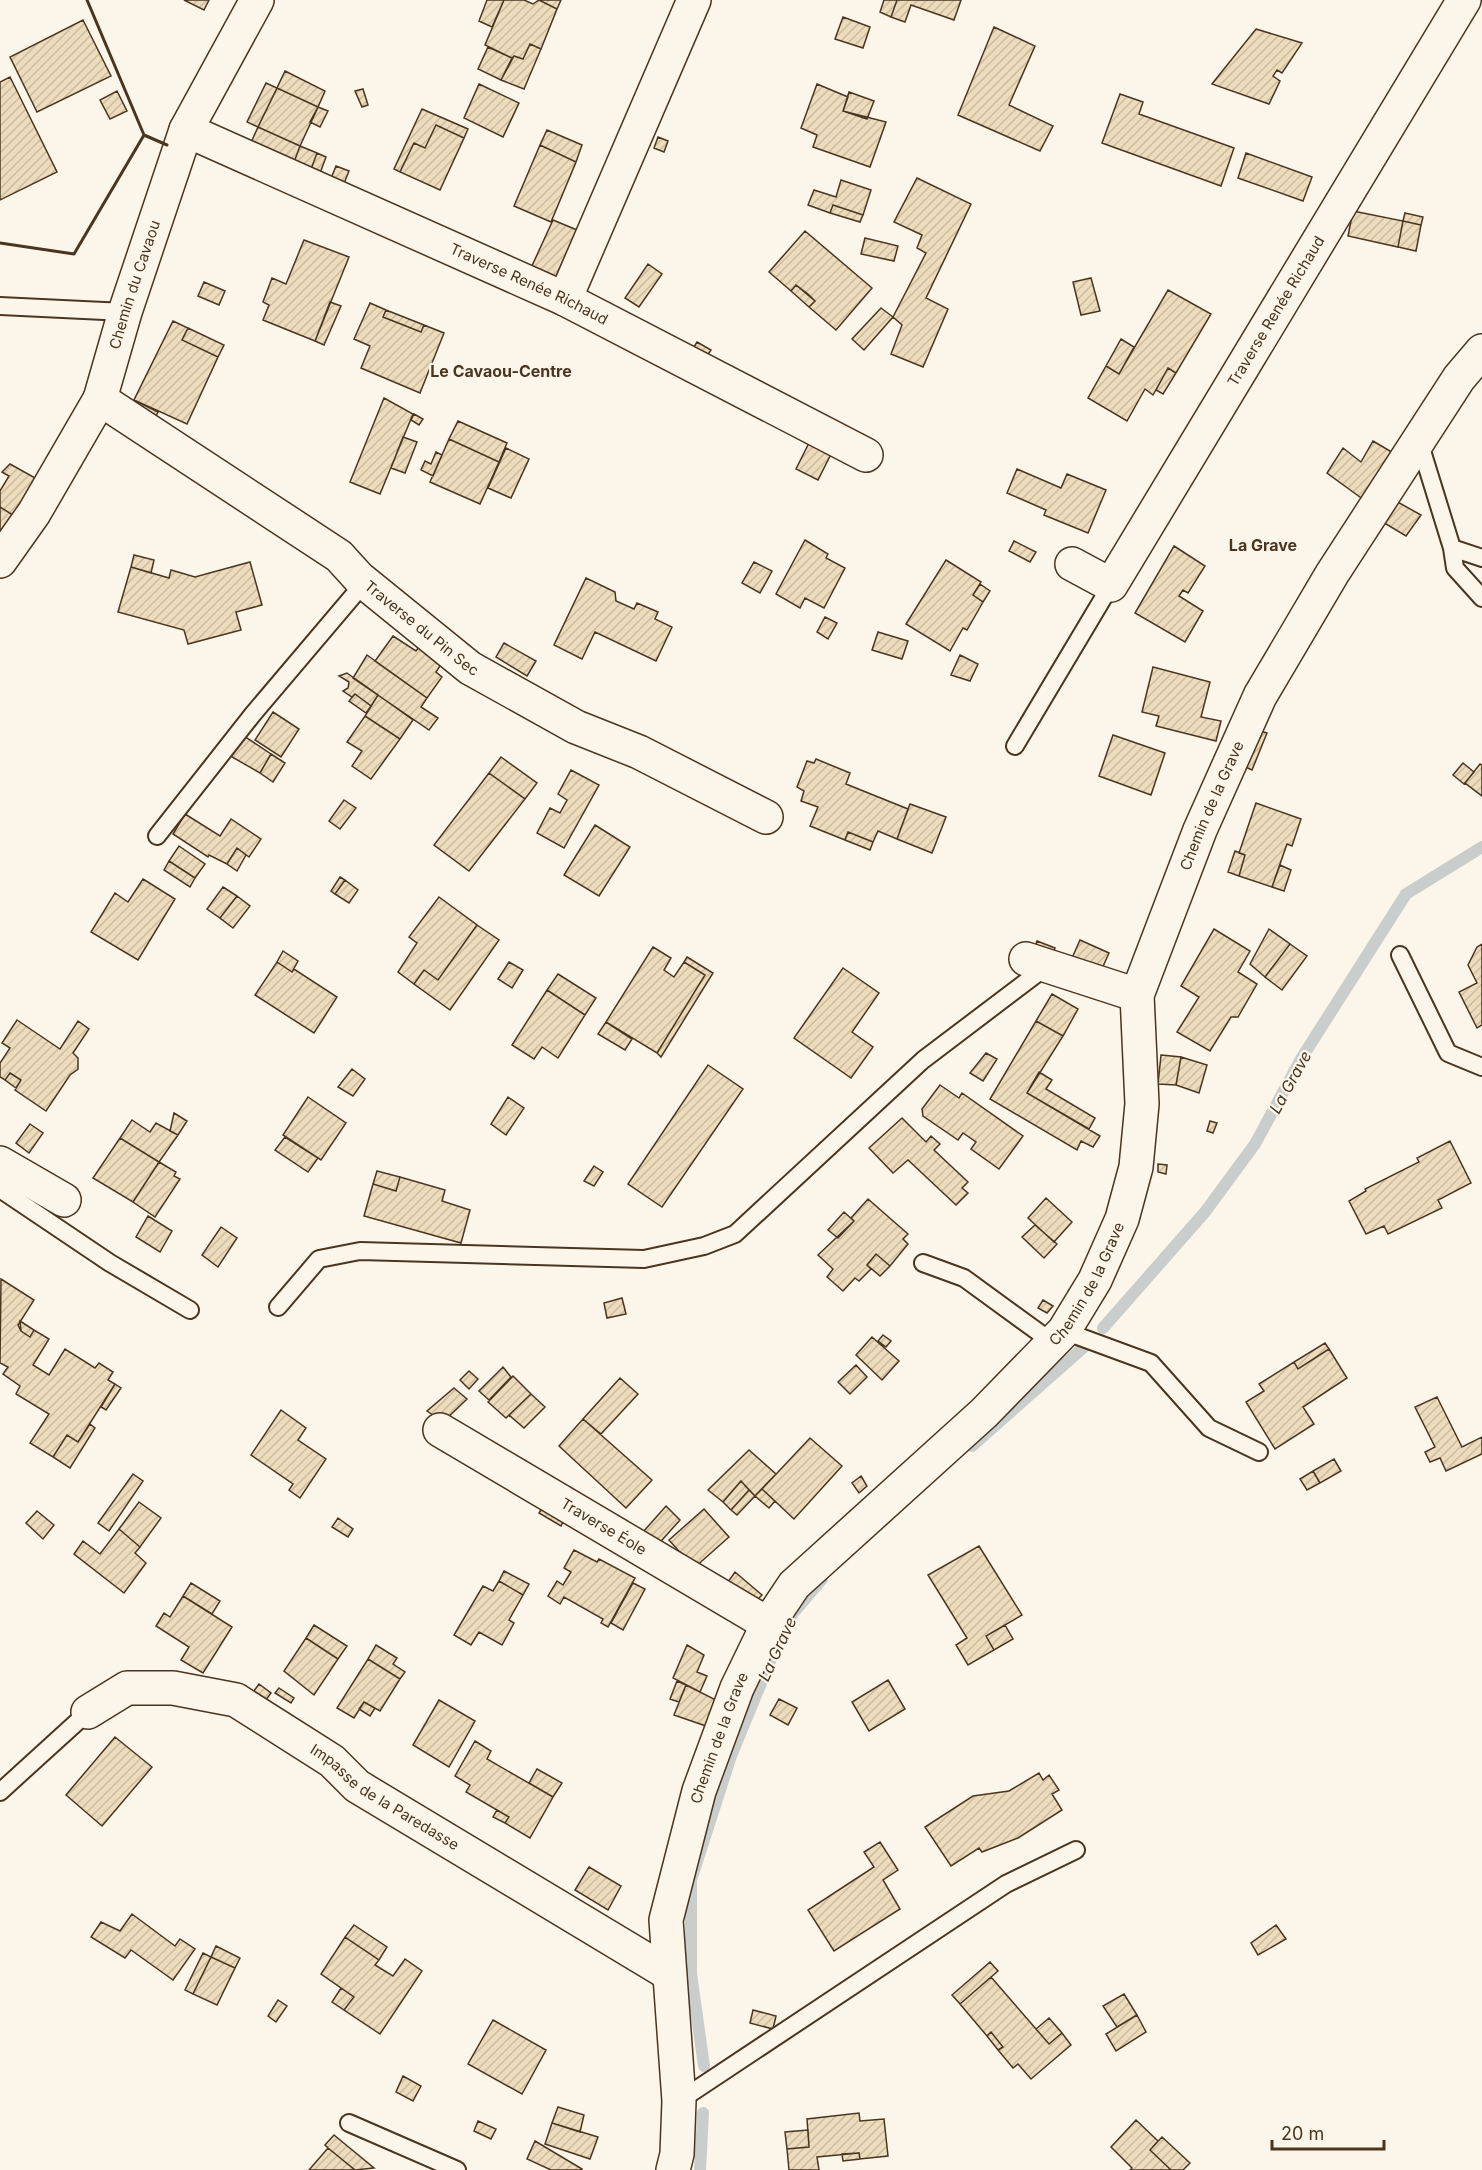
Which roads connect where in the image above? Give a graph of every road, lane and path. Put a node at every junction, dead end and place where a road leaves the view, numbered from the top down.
1 (257, 0) edge
2 (694, 0) edge
3 (1464, 0) edge
4 (186, 130) junction
5 (565, 299) junction
6 (0, 306) edge
7 (125, 312) junction
8 (1482, 351) edge
9 (100, 399) junction
10 (1419, 441) junction
11 (866, 455) dead end
12 (1452, 548) junction
13 (1482, 558) edge
14 (0, 561) edge
15 (1072, 564) dead end
16 (364, 583) junction
17 (1112, 585) junction
18 (1482, 598) edge
19 (1015, 746) dead end
20 (766, 817) dead end
21 (157, 836) dead end
22 (1400, 955) dead end
23 (1036, 962) joint
24 (1137, 995) junction
25 (1482, 1067) edge
26 (0, 1163) edge
27 (0, 1189) edge
28 (64, 1200) dead end
29 (923, 1263) dead end
30 (278, 1307) dead end
31 (190, 1310) dead end
32 (1058, 1337) junction
33 (440, 1430) dead end
34 (1259, 1452) dead end
35 (768, 1624) junction
36 (87, 1712) joint
37 (0, 1792) edge
38 (1076, 1850) dead end
39 (668, 1974) junction
40 (679, 2101) junction
41 (349, 2123) dead end
42 (458, 2170) edge
43 (673, 2170) edge

1 - 4 street, Chemin du Cavaou
2 - 5 street
3 - 17 street, Traverse Renée Richaud
4 - 5 street, Traverse Renée Richaud
4 - 7 street, Chemin du Cavaou
5 - 11 street, Traverse Renée Richaud
6 - 7 lane
7 - 9 street, Chemin du Cavaou
8 - 10 street, Chemin de la Grave
9 - 14 street, Chemin du Cavaou
9 - 16 street, Traverse du Pin Sec
10 - 12 lane
10 - 24 street, Chemin de la Grave
12 - 13 lane
12 - 18 lane
15 - 17 street
16 - 20 street, Traverse du Pin Sec
16 - 21 lane
17 - 19 lane
22 - 25 lane
23 - 24 street
23 - 30 lane
24 - 32 street, Chemin de la Grave
26 - 28 street
27 - 31 lane
29 - 32 lane
32 - 34 lane
32 - 35 street, Chemin de la Grave
33 - 35 street, Traverse Éole
35 - 39 street, Chemin de la Grave
36 - 37 lane
36 - 39 street, Impasse de la Paredasse
38 - 40 lane
39 - 40 street, Chemin de la Grave
40 - 43 street, Chemin de la Grave
41 - 42 lane

